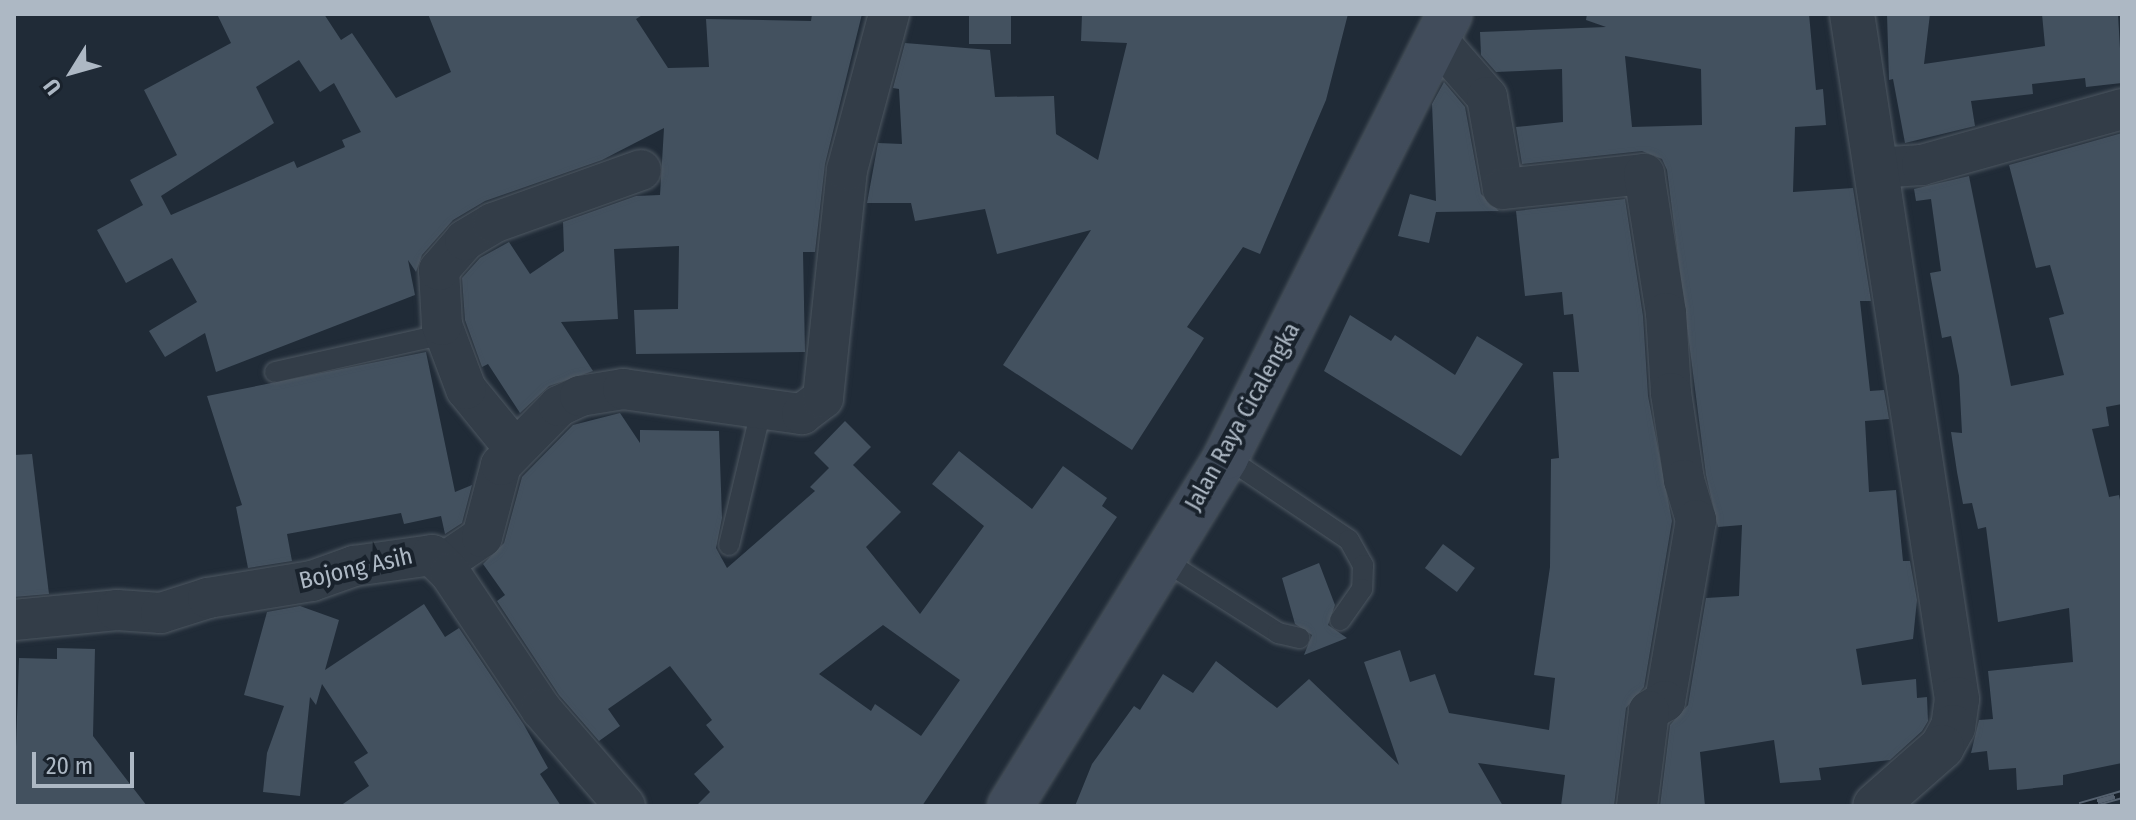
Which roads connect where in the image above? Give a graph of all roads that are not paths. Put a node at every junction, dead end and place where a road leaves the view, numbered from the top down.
1 (889, 14) edge
2 (1852, 14) edge
3 (1445, 28) edge
4 (2122, 109) edge
5 (1874, 168) junction
6 (641, 170) dead end
7 (445, 334) junction
8 (275, 372) dead end
9 (761, 411) junction
10 (515, 449) junction
11 (1226, 457) junction
12 (729, 545) dead end
13 (1162, 559) junction
14 (442, 564) junction
15 (14, 620) edge
16 (1340, 620) dead end
17 (1299, 638) dead end
18 (625, 806) edge
19 (1010, 806) edge
20 (1637, 806) edge
21 (1875, 806) edge

1 - 9 street
2 - 5 street
3 - 11 main road, Jalan Raya Cicalengka
3 - 20 street
4 - 5 street
5 - 21 street
6 - 7 street
7 - 8 lane
7 - 10 street
9 - 10 street
9 - 12 lane
10 - 14 street
11 - 13 main road, Jalan Raya Cicalengka
11 - 16 lane
13 - 17 lane
13 - 19 main road, Jalan Raya Cicalengka
14 - 15 street, Bojong Asih
14 - 18 street, Bojong Asih

